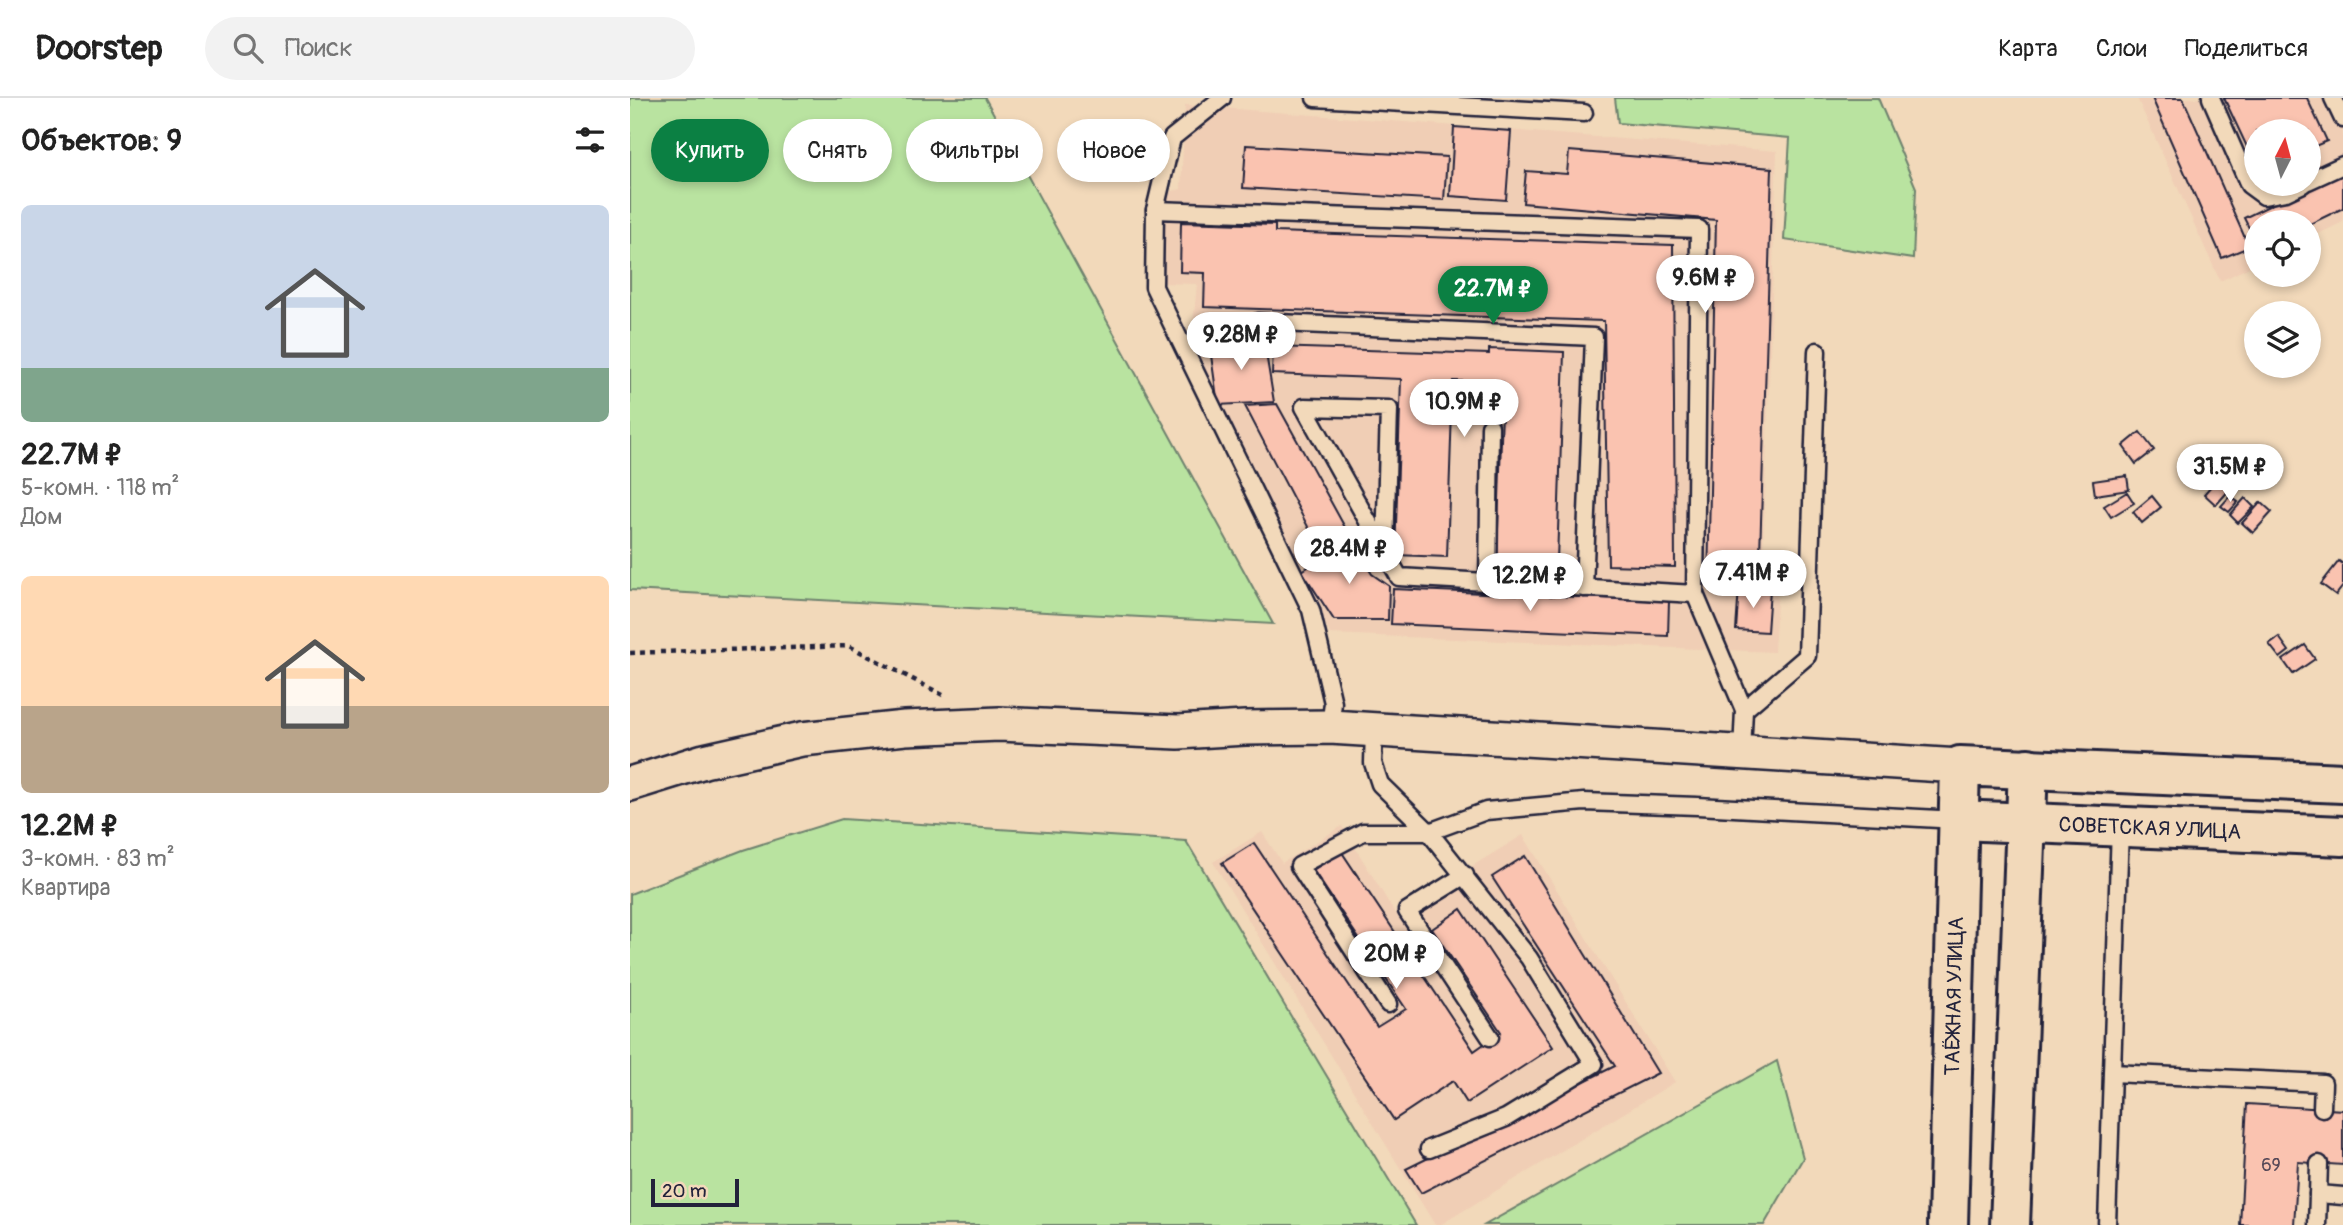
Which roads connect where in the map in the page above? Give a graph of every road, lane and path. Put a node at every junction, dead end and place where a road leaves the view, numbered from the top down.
1 (1222, 98) edge
2 (1315, 98) edge
3 (2211, 98) edge
4 (2333, 98) edge
5 (1584, 113) dead end
6 (2343, 119) edge
7 (2343, 165) edge
8 (2244, 174) edge
9 (2321, 175) edge
10 (1154, 210) junction
11 (1258, 322) dead end
12 (1816, 351) dead end
13 (1490, 426) dead end
14 (1385, 549) junction
15 (1488, 583) junction
16 (1584, 588) junction
17 (1695, 594) junction
18 (630, 653) edge
19 (953, 700) dead end
20 (1744, 710) junction
21 (1330, 727) junction
22 (1374, 730) junction
23 (1742, 752) junction
24 (1959, 765) junction
25 (2028, 768) junction
26 (2343, 783) edge
27 (630, 784) edge
28 (1958, 820) junction
29 (2026, 823) junction
30 (2120, 827) junction
31 (1429, 832) junction
32 (2343, 836) edge
33 (1465, 875) junction
34 (1388, 1004) dead end
35 (1490, 1037) dead end
36 (2112, 1073) junction
37 (2322, 1108) dead end
38 (1429, 1149) dead end
39 (2319, 1164) dead end
40 (2318, 1194) junction
41 (2343, 1196) edge
42 (1948, 1225) edge
43 (2010, 1225) edge
44 (2107, 1225) edge
45 (2317, 1225) edge

1 - 10 lane
2 - 5 lane
3 - 8 lane
4 - 6 lane
7 - 9 lane
10 - 17 lane
10 - 21 lane
11 - 16 lane
12 - 20 lane
13 - 15 lane
14 - 14 lane
14 - 15 lane
15 - 16 lane
16 - 17 lane
17 - 20 lane
18 - 19 path
20 - 23 lane
21 - 22 street
21 - 27 street
22 - 23 street
22 - 31 lane
23 - 24 street
24 - 25 street
24 - 28 street, ТАЁЖНАЯ УЛИЦА
25 - 26 street
25 - 29 street
28 - 29 street, СОВЕТСКАЯ УЛИЦА
28 - 31 lane
28 - 42 street, ТАЁЖНАЯ УЛИЦА
29 - 30 street, СОВЕТСКАЯ УЛИЦА
29 - 43 street
30 - 32 street, СОВЕТСКАЯ УЛИЦА
30 - 36 lane
31 - 33 lane
31 - 34 lane
33 - 35 lane
33 - 38 lane
36 - 37 lane
36 - 44 lane
39 - 40 lane
40 - 41 lane
40 - 45 lane

